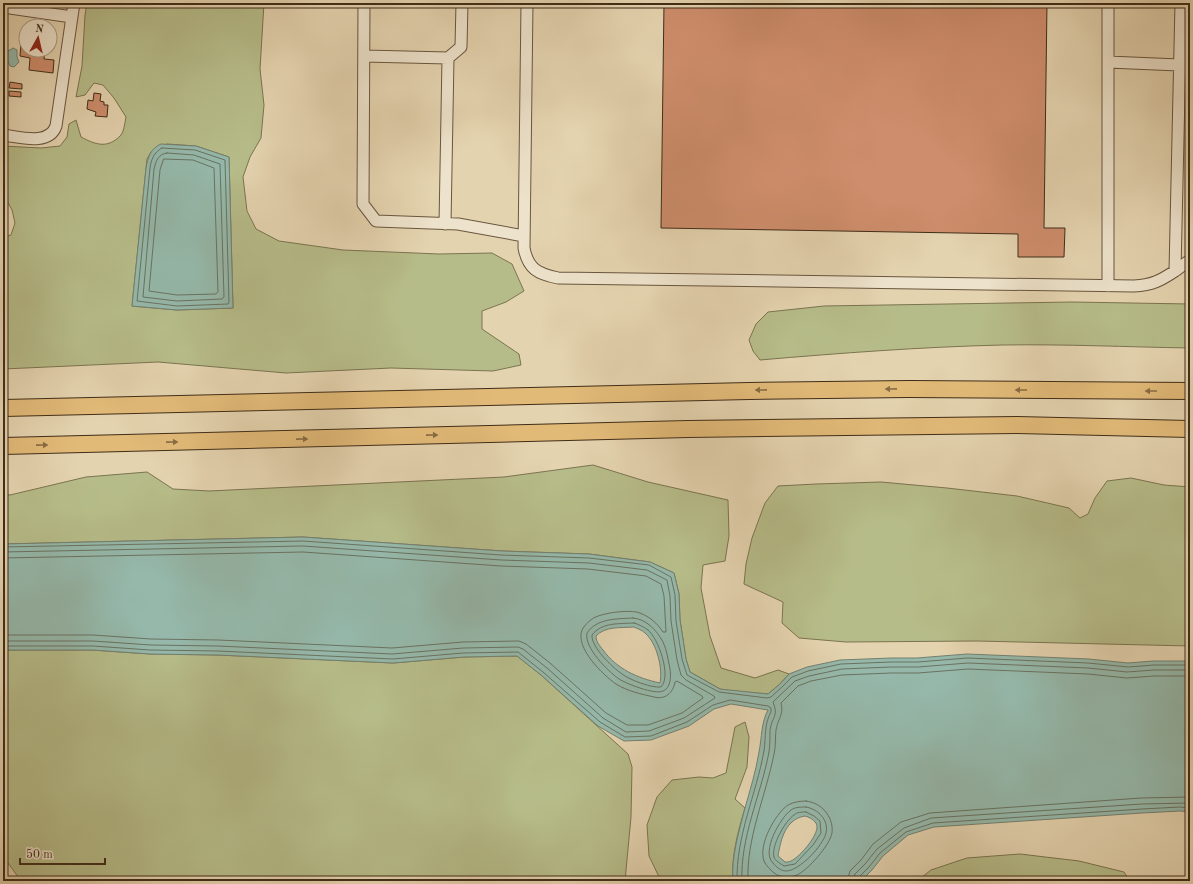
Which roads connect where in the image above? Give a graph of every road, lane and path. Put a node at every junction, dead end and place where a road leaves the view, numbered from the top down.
1 (74, 3) edge
2 (364, 3) edge
3 (462, 3) edge
4 (527, 3) edge
5 (1108, 3) edge
6 (1181, 3) edge
7 (3, 7) edge
8 (72, 17) junction
9 (364, 56) junction
10 (448, 58) junction
11 (1108, 62) junction
12 (1179, 65) junction
13 (3, 135) edge
14 (445, 224) junction
15 (524, 236) junction
16 (1190, 260) edge
17 (1175, 270) junction
18 (1108, 286) junction
19 (1190, 391) edge
20 (3, 408) edge
21 (1190, 429) edge
22 (3, 446) edge

1 - 8 street
2 - 9 street
3 - 10 street
4 - 15 street
5 - 11 street
6 - 12 street
7 - 8 street
8 - 13 street
9 - 10 street
9 - 14 street
10 - 14 street
11 - 12 street
11 - 18 street
12 - 17 street
14 - 15 street
15 - 18 street
16 - 17 street
17 - 18 street
19 -> 20 highway
22 -> 21 highway

